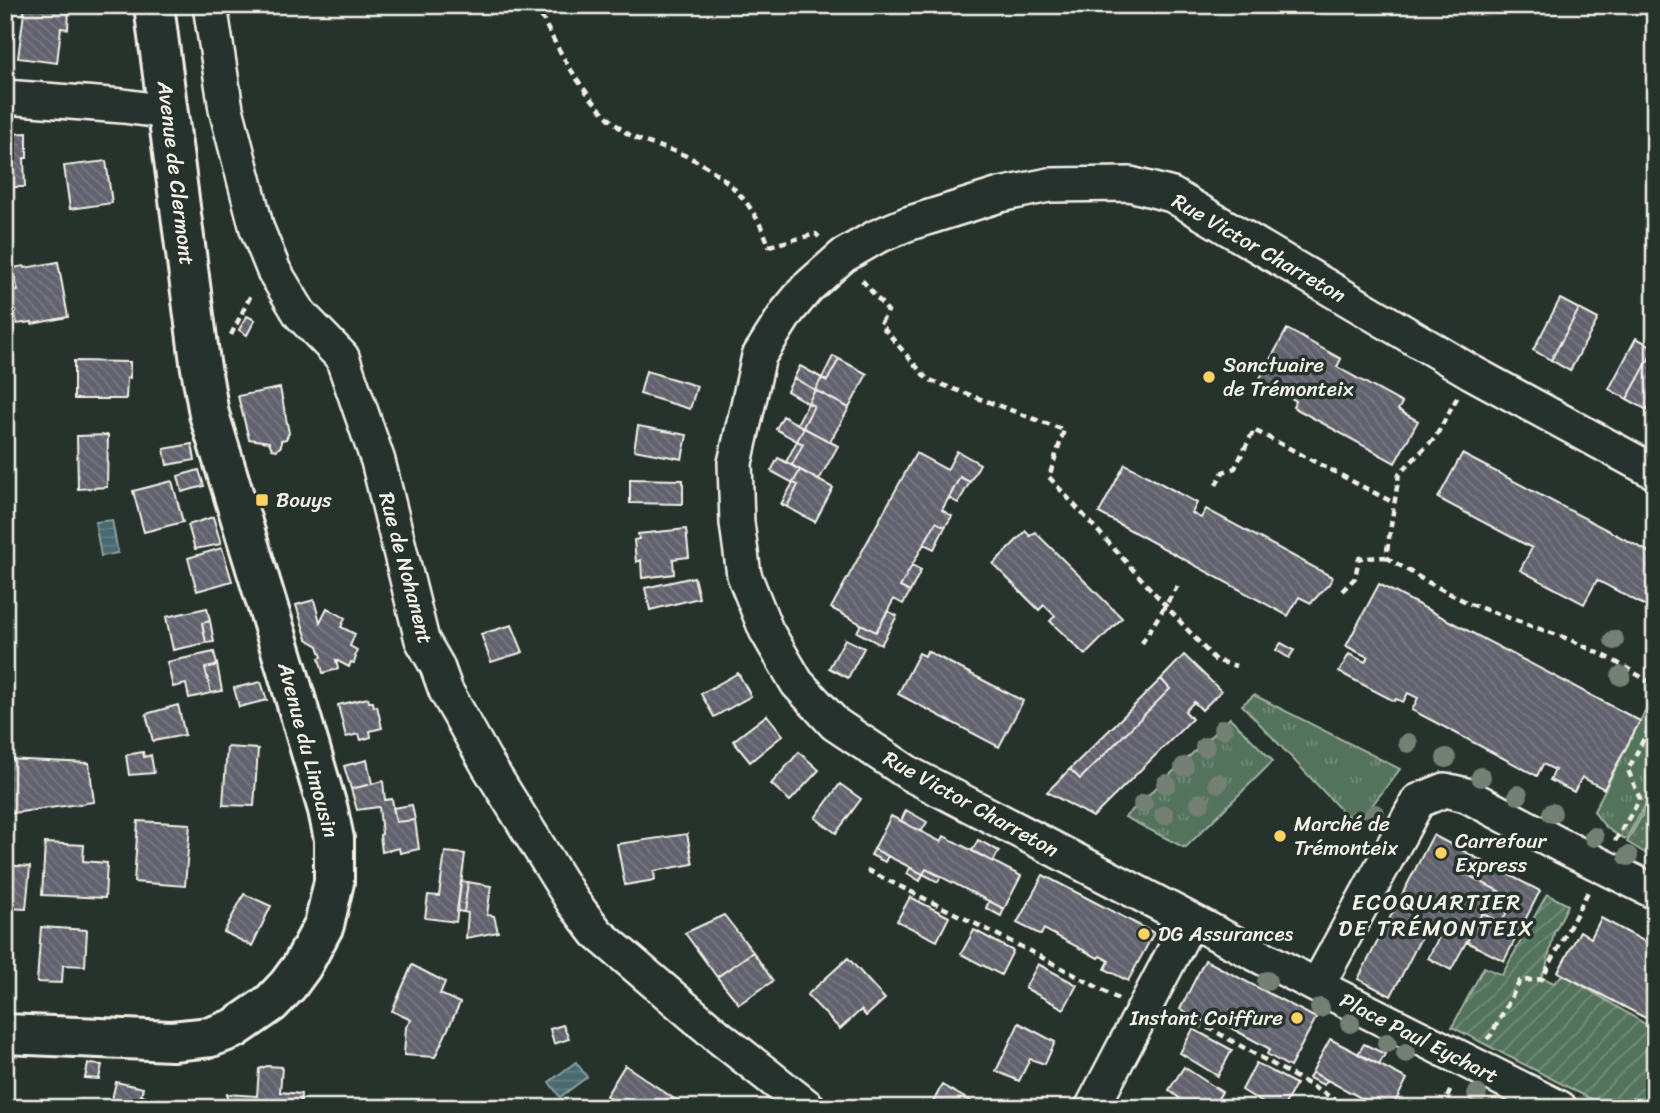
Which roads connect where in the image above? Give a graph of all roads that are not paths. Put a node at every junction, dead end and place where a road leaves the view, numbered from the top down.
1 (154, 5) edge
2 (209, 5) edge
3 (5, 97) edge
4 (168, 112) junction
5 (213, 340) joint
6 (1655, 472) edge
7 (1113, 880) joint
8 (1655, 892) edge
9 (1190, 921) junction
10 (1317, 986) junction
11 (5, 1034) edge
12 (808, 1108) edge
13 (1092, 1108) edge
14 (1560, 1108) edge

1 - 4 main road, Avenue de Clermont
2 - 12 street, Rue de Nohanent
3 - 4 street
4 - 5 main road, Avenue de Clermont
5 - 11 main road, Avenue du Limousin
6 - 7 street, Rue Victor Charreton
7 - 9 street, Place Paul Eychart
8 - 10 street, Place Paul Eychart
9 - 10 street, Place Paul Eychart
9 - 13 street
10 - 14 street, Place Paul Eychart

